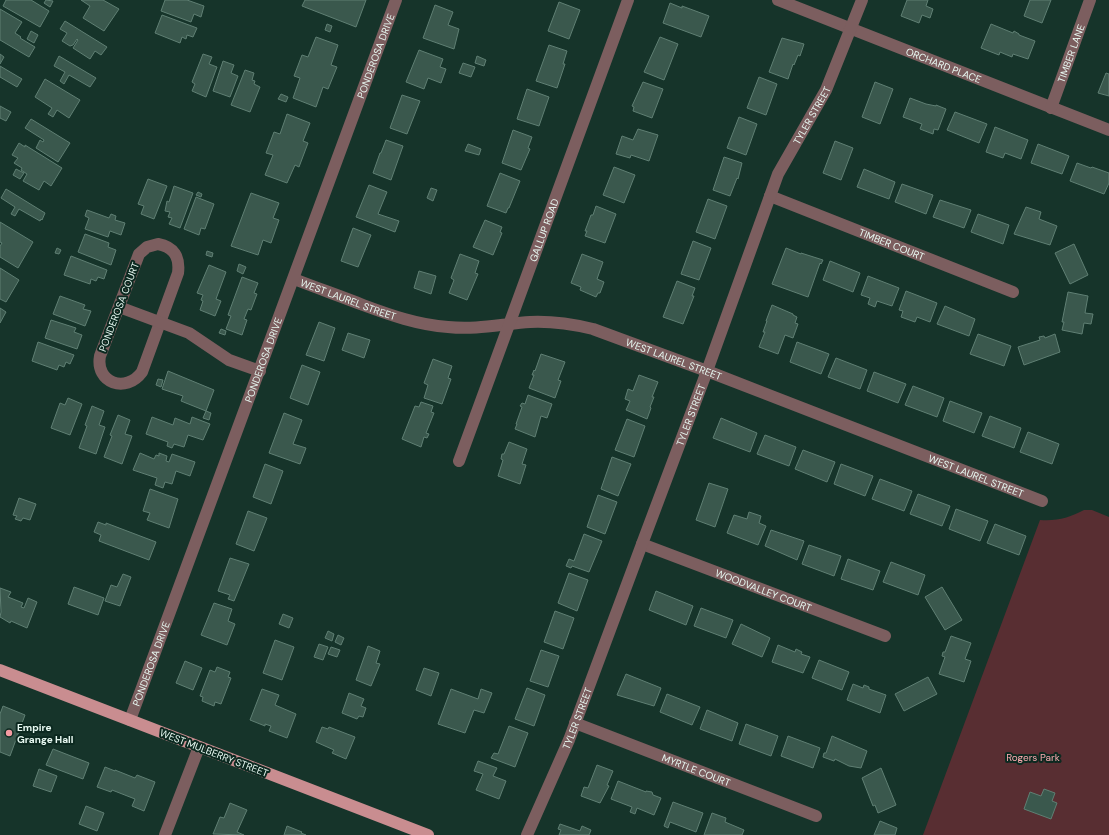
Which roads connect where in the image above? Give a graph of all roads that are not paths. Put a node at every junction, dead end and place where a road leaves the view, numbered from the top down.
1 (396, 0) edge
2 (628, 0) edge
3 (778, 0) edge
4 (862, 0) edge
5 (1090, 0) edge
6 (851, 28) junction
7 (1051, 108) junction
8 (1109, 130) edge
9 (770, 196) junction
10 (294, 280) junction
11 (1013, 292) dead end
12 (119, 307) junction
13 (160, 323) junction
14 (508, 325) junction
15 (260, 371) junction
16 (708, 371) junction
17 (459, 461) dead end
18 (1042, 500) dead end
19 (642, 544) junction
20 (885, 636) dead end
21 (0, 670) edge
22 (130, 720) junction
23 (575, 723) junction
24 (199, 747) junction
25 (816, 816) dead end
26 (166, 835) edge
27 (428, 835) edge
28 (527, 835) edge

1 - 10 street, PONDEROSA DRIVE
2 - 14 street, GALLUP ROAD
3 - 6 street, ORCHARD PLACE
4 - 6 street, TYLER STREET
5 - 7 street, TIMBER LANE
6 - 7 street, ORCHARD PLACE
6 - 9 street, TYLER STREET
7 - 8 street, ORCHARD PLACE
9 - 11 street, TIMBER COURT
9 - 16 street, TYLER STREET
10 - 14 street, WEST LAUREL STREET
10 - 15 street, PONDEROSA DRIVE
12 - 13 street
12 - 13 street, PONDEROSA COURT
12 - 13 street, PONDEROSA COURT
13 - 15 street
14 - 16 street, WEST LAUREL STREET
14 - 17 street, GALLUP ROAD
15 - 22 street, PONDEROSA DRIVE
16 - 18 street, WEST LAUREL STREET
16 - 19 street, TYLER STREET
19 - 20 street, WOODVALLEY COURT
19 - 23 street, TYLER STREET
21 - 22 main road, WEST MULBERRY STREET
22 - 24 main road, WEST MULBERRY STREET
23 - 25 street, MYRTLE COURT
23 - 28 street, TYLER STREET
24 - 26 street
24 - 27 main road, WEST MULBERRY STREET

